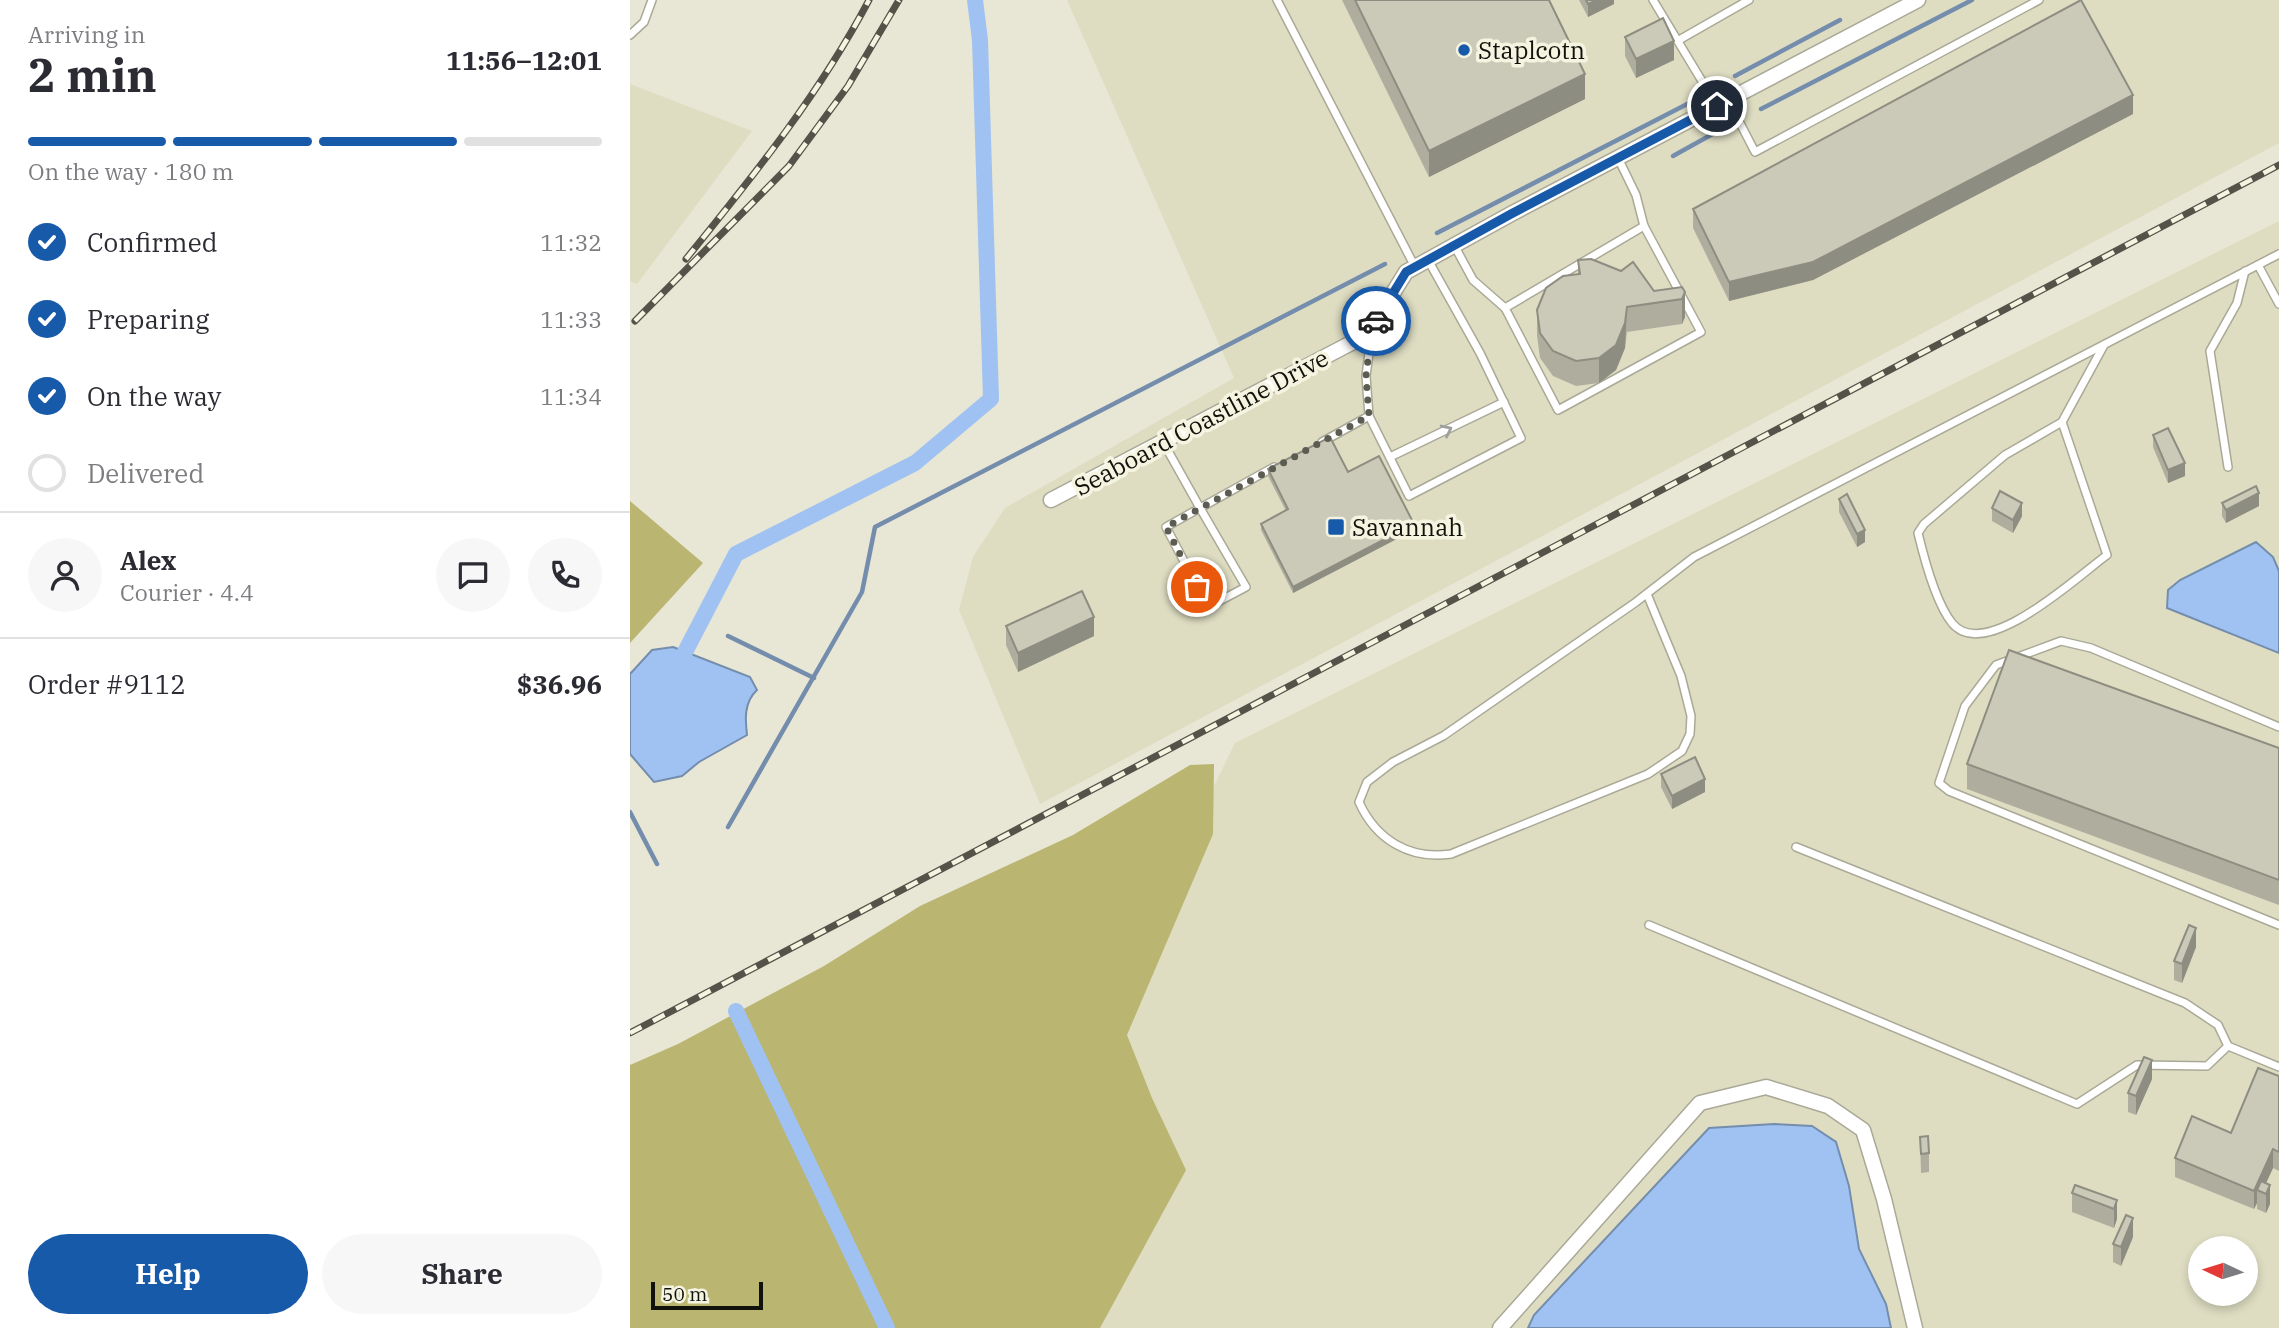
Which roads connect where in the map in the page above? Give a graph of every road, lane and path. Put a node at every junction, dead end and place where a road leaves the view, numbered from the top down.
1 (652, 0) edge
2 (1277, 0) edge
3 (1653, 0) edge
4 (1749, 0) edge
5 (1918, 0) edge
6 (2039, 0) edge
7 (630, 35) edge
8 (1679, 40) junction
9 (1722, 103) junction
10 (1618, 157) junction
11 (1644, 226) junction
12 (1454, 245) junction
13 (2279, 254) edge
14 (1422, 264) junction
15 (2258, 265) junction
16 (2245, 271) junction
17 (2279, 304) edge
18 (1505, 308) junction
19 (1372, 327) junction
20 (2104, 344) junction
21 (1504, 402) junction
22 (1369, 416) junction
23 (2062, 422) junction
24 (1163, 442) junction
25 (1308, 449) edge
26 (1390, 457) junction
27 (1284, 462) edge
28 (2228, 467) dead end
29 (1051, 500) dead end
30 (1200, 508) junction
31 (1647, 594) junction
32 (2279, 727) edge
33 (1796, 847) dead end
34 (1649, 925) dead end
35 (2279, 925) edge
36 (2228, 1046) junction
37 (2279, 1067) edge
38 (1500, 1328) edge
39 (1915, 1328) edge

1 - 7 lane
2 - 14 lane
3 - 8 lane
4 - 8 lane
5 - 9 street, Seaboard Coastline Drive
6 - 9 lane
8 - 9 lane
9 - 10 street, Seaboard Coastline Drive
10 - 11 lane
10 - 12 street, Seaboard Coastline Drive
11 - 18 lane
11 - 18 lane
12 - 14 street, Seaboard Coastline Drive
12 - 18 lane
13 - 15 lane
14 - 19 street, Seaboard Coastline Drive
14 - 21 lane
15 - 16 lane
15 - 17 lane
16 - 20 lane
16 - 28 lane
19 - 22 lane
19 - 24 street, Seaboard Coastline Drive
20 - 23 lane
20 - 31 lane
26 -> 21 lane
21 - 26 lane
22 - 25 lane
22 - 26 lane
23 - 23 lane
24 - 29 street, Seaboard Coastline Drive
24 - 30 lane
27 - 30 lane
30 - 30 lane
31 - 31 lane
32 - 35 lane
33 - 36 lane
34 - 36 lane
36 - 37 lane
38 - 39 street

